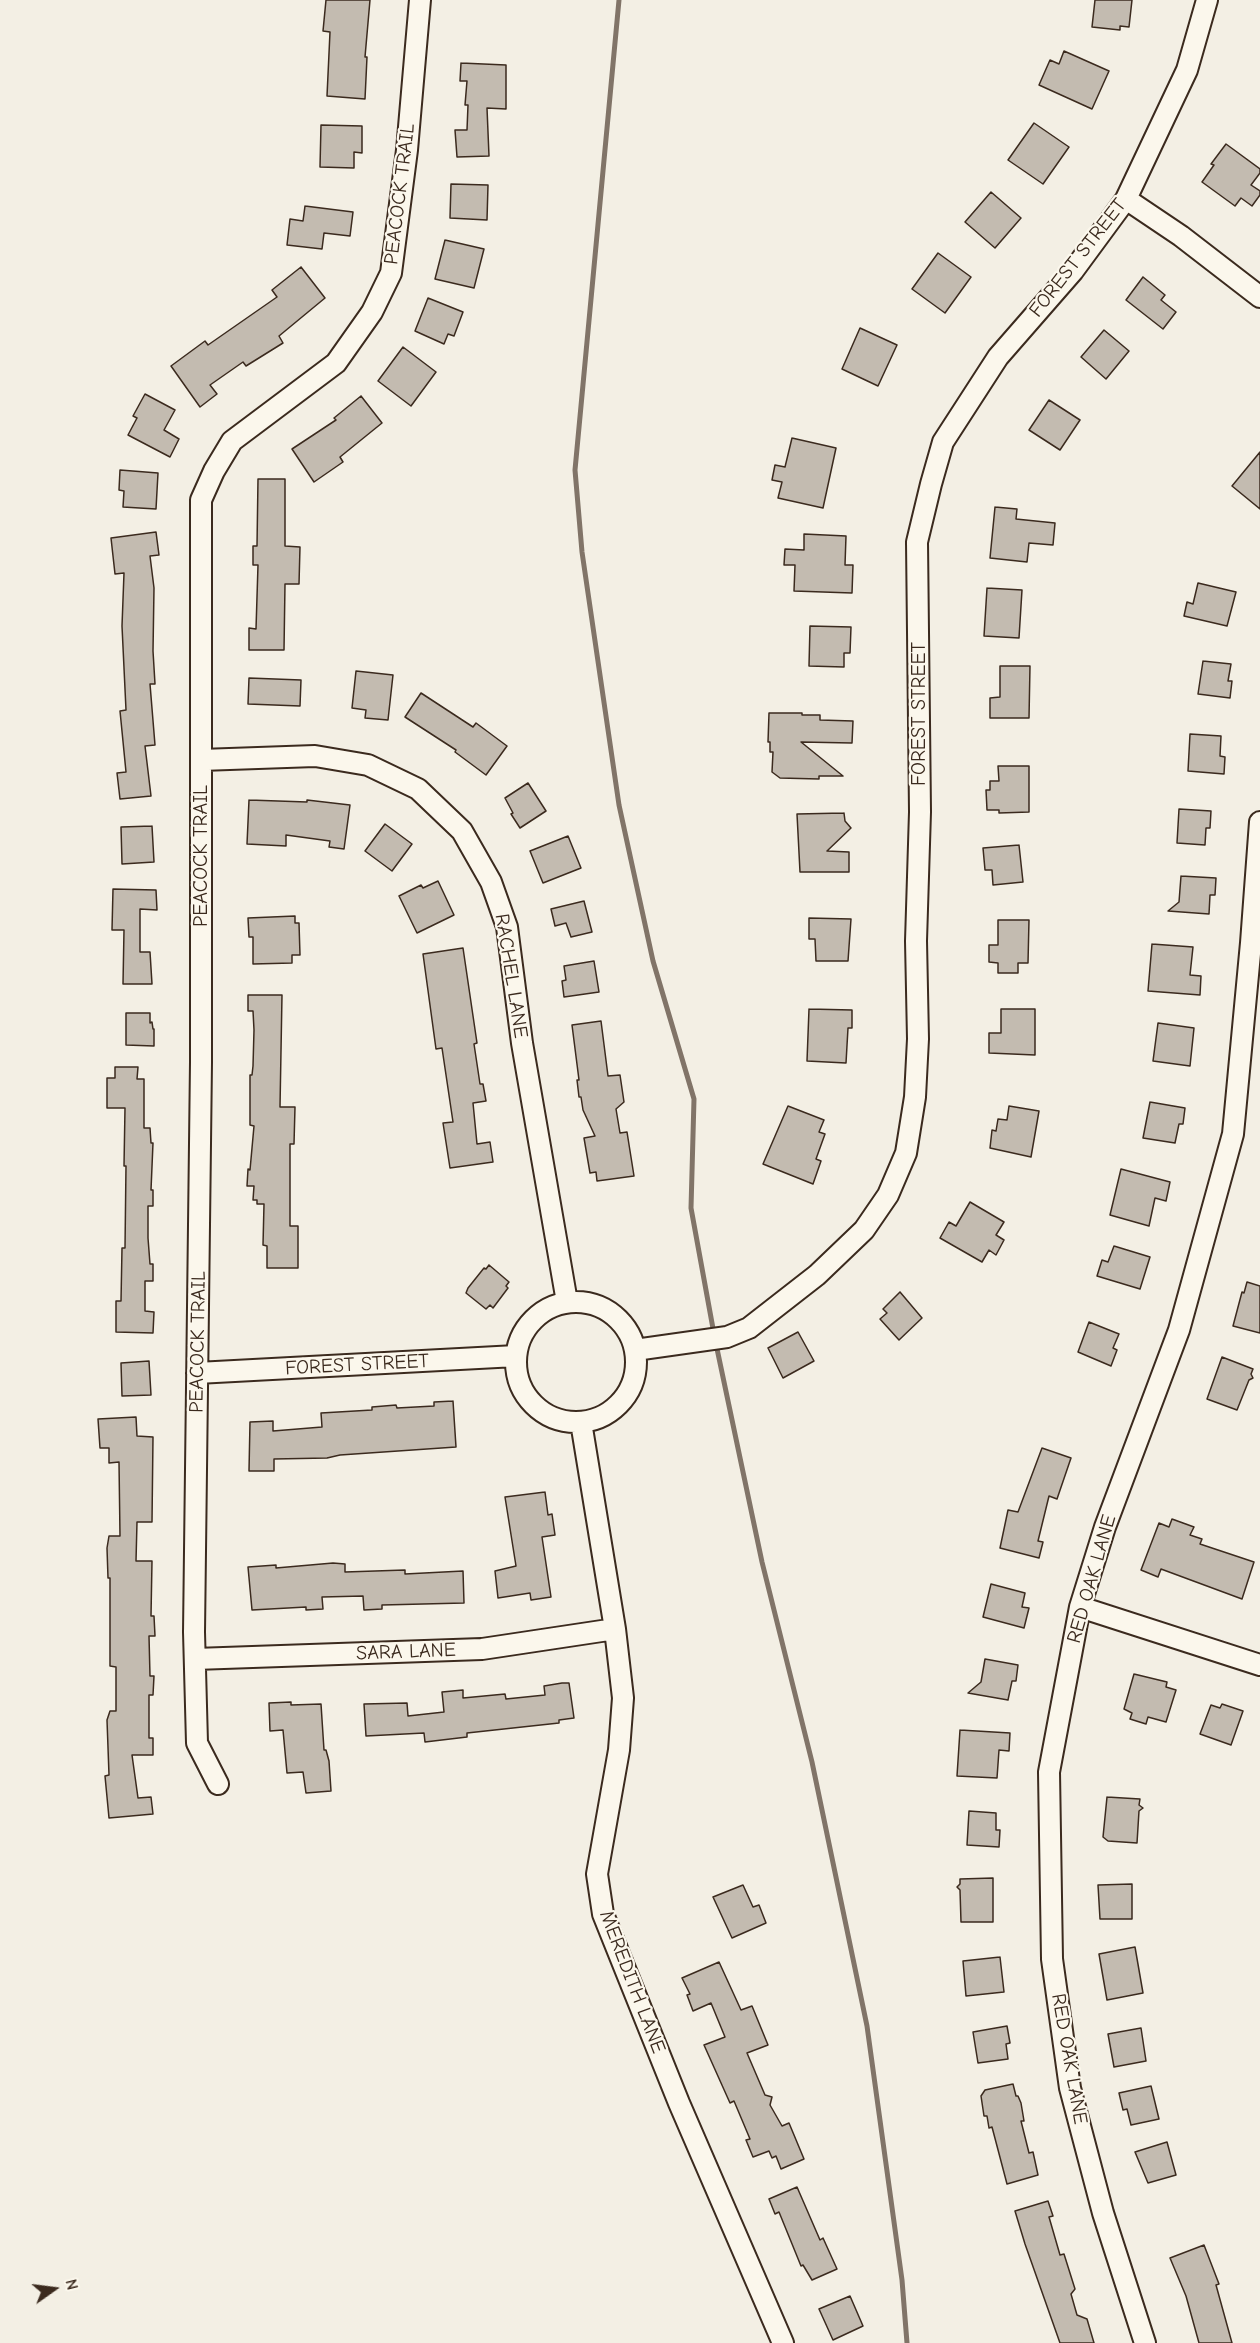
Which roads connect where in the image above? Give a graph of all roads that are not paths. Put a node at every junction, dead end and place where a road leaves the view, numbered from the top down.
1 (420, 0) edge
2 (1207, 0) edge
3 (1126, 199) junction
4 (1260, 297) edge
5 (201, 760) junction
6 (1260, 822) edge
7 (567, 1302) junction
8 (635, 1350) junction
9 (516, 1356) junction
10 (197, 1373) junction
11 (581, 1422) junction
12 (1080, 1607) junction
13 (615, 1629) junction
14 (195, 1659) junction
15 (1260, 1665) edge
16 (218, 1784) dead end
17 (783, 2343) edge
18 (1145, 2343) edge

1 - 5 street, PEACOCK TRAIL
2 - 3 street, FOREST STREET
3 - 4 street
3 - 8 street, FOREST STREET
5 - 7 street, RACHEL LANE
5 - 10 street, PEACOCK TRAIL
6 - 12 street, RED OAK LANE
7 - 8 street
7 - 9 street
8 - 11 street
9 - 10 street, FOREST STREET
9 - 11 street
10 - 14 street, PEACOCK TRAIL
11 - 13 street, MEREDITH LANE
12 - 15 street
12 - 18 street, RED OAK LANE
13 - 14 street, SARA LANE
13 - 17 street, MEREDITH LANE
14 - 16 street, PEACOCK TRAIL

